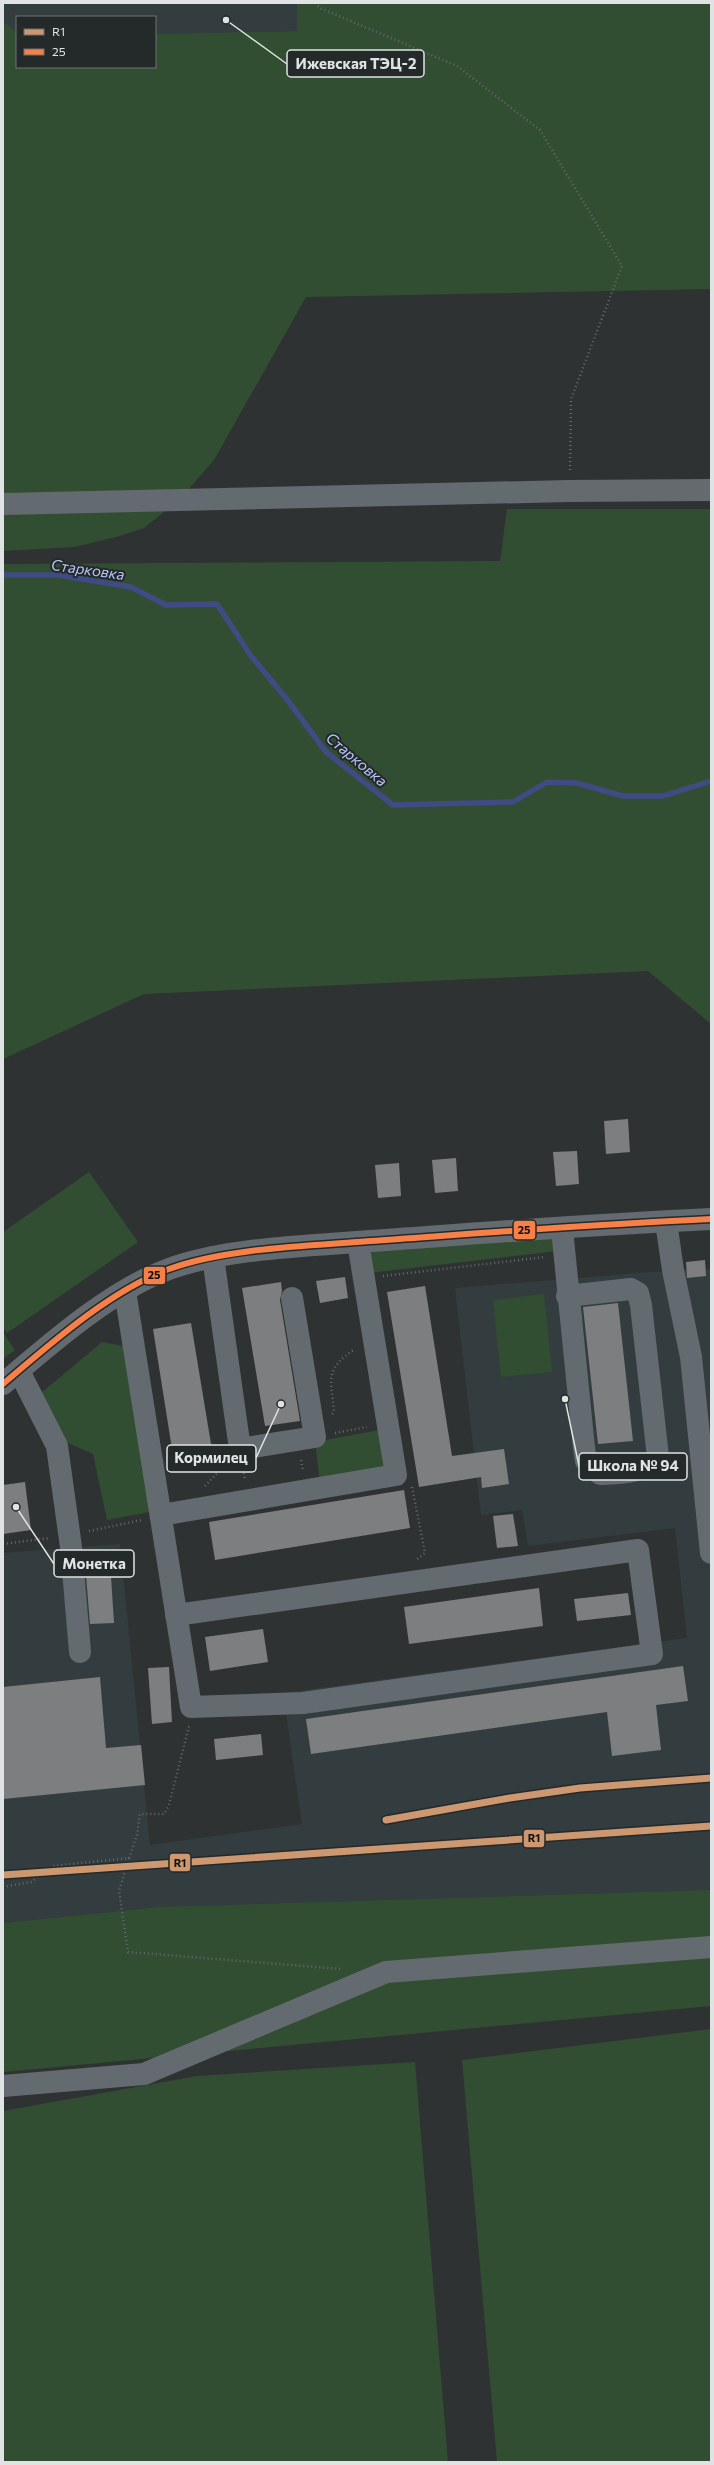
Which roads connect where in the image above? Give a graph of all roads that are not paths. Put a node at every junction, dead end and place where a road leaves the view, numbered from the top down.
1 (711, 490) edge
2 (3, 504) edge
3 (711, 1219) edge
4 (666, 1222) junction
5 (562, 1229) junction
6 (358, 1242) junction
7 (213, 1257) junction
8 (125, 1291) junction
9 (567, 1296) junction
10 (292, 1298) dead end
11 (692, 1357) junction
12 (711, 1366) edge
13 (11, 1377) edge
14 (161, 1515) junction
15 (711, 1553) edge
16 (176, 1615) junction
17 (80, 1652) dead end
18 (711, 1947) edge
19 (3, 2086) edge

1 - 2 street
3 - 4 street
4 - 5 street
4 - 11 street
5 - 6 street
5 - 9 street
6 - 7 street
6 - 14 street
7 - 8 street
7 - 10 street
8 - 13 street
8 - 14 street
9 - 9 street
11 - 12 street
11 - 15 street
13 - 17 street
14 - 16 street
16 - 16 street
18 - 19 street

